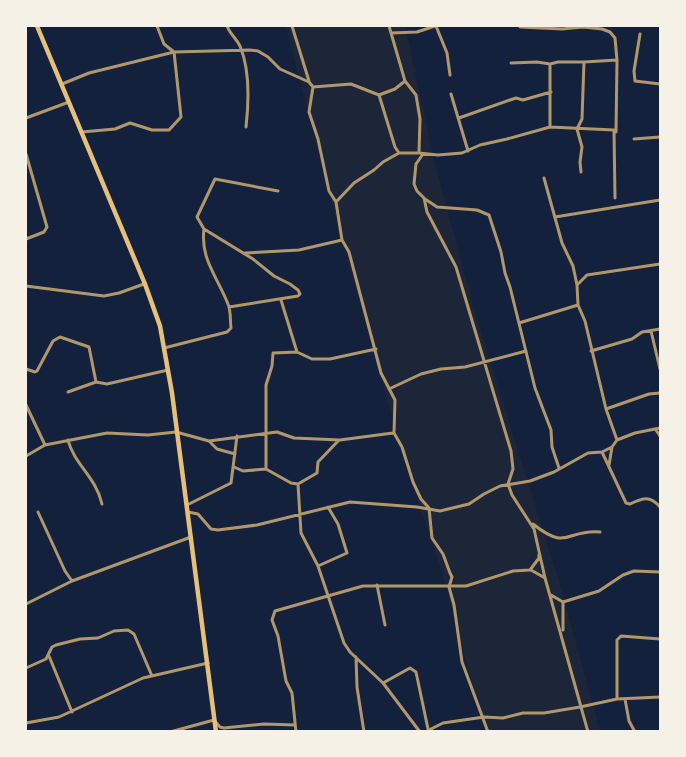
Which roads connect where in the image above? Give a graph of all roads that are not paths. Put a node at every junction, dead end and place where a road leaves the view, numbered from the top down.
1 (37, 26) edge
2 (157, 26) edge
3 (227, 26) edge
4 (292, 26) edge
5 (389, 26) edge
6 (435, 26) edge
7 (520, 26) edge
8 (426, 27) edge
9 (392, 33) junction
10 (640, 34) dead end
11 (242, 51) junction
12 (174, 52) junction
13 (616, 60) junction
14 (584, 62) junction
15 (511, 63) dead end
16 (550, 64) junction
17 (450, 75) dead end
18 (405, 81) junction
19 (309, 82) junction
20 (62, 84) junction
21 (660, 84) edge
22 (314, 89) junction
23 (551, 92) junction
24 (451, 94) dead end
25 (379, 95) junction
26 (69, 102) junction
27 (26, 118) edge
28 (459, 118) junction
29 (246, 127) dead end
30 (550, 127) junction
31 (577, 129) junction
32 (82, 132) junction
33 (616, 134) junction
34 (660, 137) edge
35 (634, 139) dead end
36 (468, 151) junction
37 (399, 153) junction
38 (421, 153) junction
39 (26, 154) edge
40 (581, 172) dead end
41 (544, 178) dead end
42 (278, 191) dead end
43 (424, 198) junction
44 (615, 198) dead end
45 (660, 200) edge
46 (336, 202) junction
47 (555, 217) junction
48 (204, 229) junction
49 (26, 239) edge
50 (342, 240) junction
51 (243, 253) junction
52 (660, 264) edge
53 (146, 284) junction
54 (577, 285) junction
55 (26, 286) edge
56 (281, 300) junction
57 (578, 305) junction
58 (229, 307) junction
59 (519, 323) junction
60 (660, 329) edge
61 (651, 331) junction
62 (164, 348) junction
63 (376, 349) junction
64 (526, 351) junction
65 (591, 351) junction
66 (297, 352) junction
67 (485, 363) junction
68 (26, 369) edge
69 (660, 369) edge
70 (168, 370) junction
71 (96, 382) junction
72 (389, 389) junction
73 (68, 393) dead end
74 (660, 393) edge
75 (26, 405) edge
76 (606, 408) junction
77 (660, 428) edge
78 (656, 430) junction
79 (176, 432) junction
80 (267, 433) junction
81 (394, 433) junction
82 (237, 436) junction
83 (660, 436) edge
84 (68, 440) junction
85 (340, 440) junction
86 (617, 440) junction
87 (209, 441) junction
88 (45, 445) junction
89 (612, 447) junction
90 (602, 452) junction
91 (235, 454) junction
92 (26, 456) edge
93 (609, 466) junction
94 (234, 467) junction
95 (559, 468) junction
96 (266, 469) junction
97 (298, 484) junction
98 (508, 484) junction
99 (421, 499) junction
100 (102, 504) dead end
101 (187, 505) junction
102 (328, 507) junction
103 (417, 507) junction
104 (660, 507) edge
105 (429, 508) junction
106 (38, 512) dead end
107 (188, 512) junction
108 (301, 514) junction
109 (532, 523) junction
110 (600, 532) dead end
111 (191, 537) junction
112 (540, 551) junction
113 (318, 566) junction
114 (530, 570) junction
115 (660, 572) edge
116 (545, 578) junction
117 (72, 581) junction
118 (377, 585) junction
119 (449, 587) junction
120 (329, 595) junction
121 (551, 595) junction
122 (563, 602) junction
123 (26, 604) edge
124 (385, 625) dead end
125 (562, 635) junction
126 (660, 639) edge
127 (50, 656) junction
128 (356, 657) junction
129 (208, 663) junction
130 (26, 668) edge
131 (153, 676) junction
132 (383, 683) junction
133 (660, 697) edge
134 (617, 699) junction
135 (625, 699) junction
136 (580, 707) junction
137 (72, 711) junction
138 (484, 717) junction
139 (214, 720) junction
140 (26, 723) edge
141 (295, 725) junction
142 (426, 731) edge
143 (170, 732) edge
144 (216, 732) edge
145 (296, 732) edge
146 (364, 732) edge
147 (420, 732) edge
148 (488, 732) edge
149 (588, 732) edge
150 (635, 732) edge

1 - 20 main road
2 - 12 street
3 - 11 street
4 - 19 street
5 - 9 street
6 - 8 street
6 - 17 street
7 - 13 street
8 - 9 street
9 - 18 street
10 - 21 street
11 - 12 street
11 - 19 street
11 - 29 street
12 - 20 street
12 - 32 street
13 - 14 street
13 - 33 street
14 - 16 street
14 - 31 street
15 - 16 street
16 - 23 street
18 - 25 street
18 - 38 street
19 - 22 street
20 - 26 main road
22 - 25 street
22 - 46 street
23 - 28 street
23 - 30 street
24 - 28 street
25 - 37 street
26 - 27 street
26 - 32 main road
28 - 36 street
30 - 31 street
30 - 36 street
31 - 33 street
31 - 40 street
32 - 53 main road
33 - 44 street
34 - 35 street
36 - 38 street
37 - 38 street
37 - 46 street
38 - 43 street
39 - 49 street
41 - 47 street
42 - 48 street
43 - 59 street
43 - 67 street
45 - 47 street
46 - 50 street
47 - 54 street
48 - 51 street
48 - 58 street
50 - 51 street
50 - 63 street
51 - 56 street
52 - 54 street
53 - 55 street
53 - 62 main road
54 - 57 street
56 - 58 street
56 - 66 street
57 - 59 street
57 - 65 street
58 - 62 street
59 - 64 street
60 - 61 street
61 - 65 street
61 - 69 street
62 - 70 main road
63 - 66 street
63 - 72 street
64 - 67 street
64 - 95 street
65 - 76 street
66 - 80 street
67 - 72 street
67 - 98 street
68 - 71 street
70 - 71 street
70 - 79 main road
71 - 73 street
72 - 81 street
74 - 76 street
75 - 88 street
76 - 86 street
77 - 78 street
78 - 83 street
78 - 86 street
79 - 84 street
79 - 87 street
79 - 101 main road
80 - 82 street
80 - 85 street
80 - 96 street
81 - 85 street
81 - 99 street
82 - 87 street
82 - 91 street
84 - 88 street
84 - 100 street
85 - 97 street
86 - 89 street
87 - 91 street
88 - 92 street
89 - 90 street
89 - 93 street
90 - 93 street
90 - 95 street
91 - 94 street
93 - 104 street
94 - 96 street
94 - 101 street
95 - 98 street
96 - 97 street
97 - 108 street
98 - 105 street
98 - 109 street
99 - 103 street
99 - 105 street
101 - 107 main road
102 - 103 street
102 - 108 street
102 - 113 street
103 - 105 street
105 - 119 street
106 - 117 street
107 - 108 street
107 - 111 main road
108 - 113 street
109 - 110 street
109 - 112 street
111 - 117 street
111 - 129 main road
112 - 114 street
112 - 116 street
113 - 120 street
114 - 116 street
114 - 119 street
115 - 122 street
116 - 121 street
117 - 123 street
118 - 119 street
118 - 120 street
118 - 124 street
119 - 138 street
120 - 128 street
120 - 141 street
121 - 122 street
121 - 125 street
122 - 125 street
125 - 136 street
126 - 134 street
127 - 130 street
127 - 131 street
127 - 137 street
128 - 132 street
128 - 146 street
129 - 131 street
129 - 139 main road
131 - 137 street
132 - 142 street
132 - 147 street
133 - 135 street
134 - 135 street
134 - 136 street
135 - 150 street
136 - 138 street
136 - 149 street
137 - 140 street
138 - 142 street
138 - 148 street
139 - 141 street
139 - 143 street
139 - 144 main road
141 - 145 street

